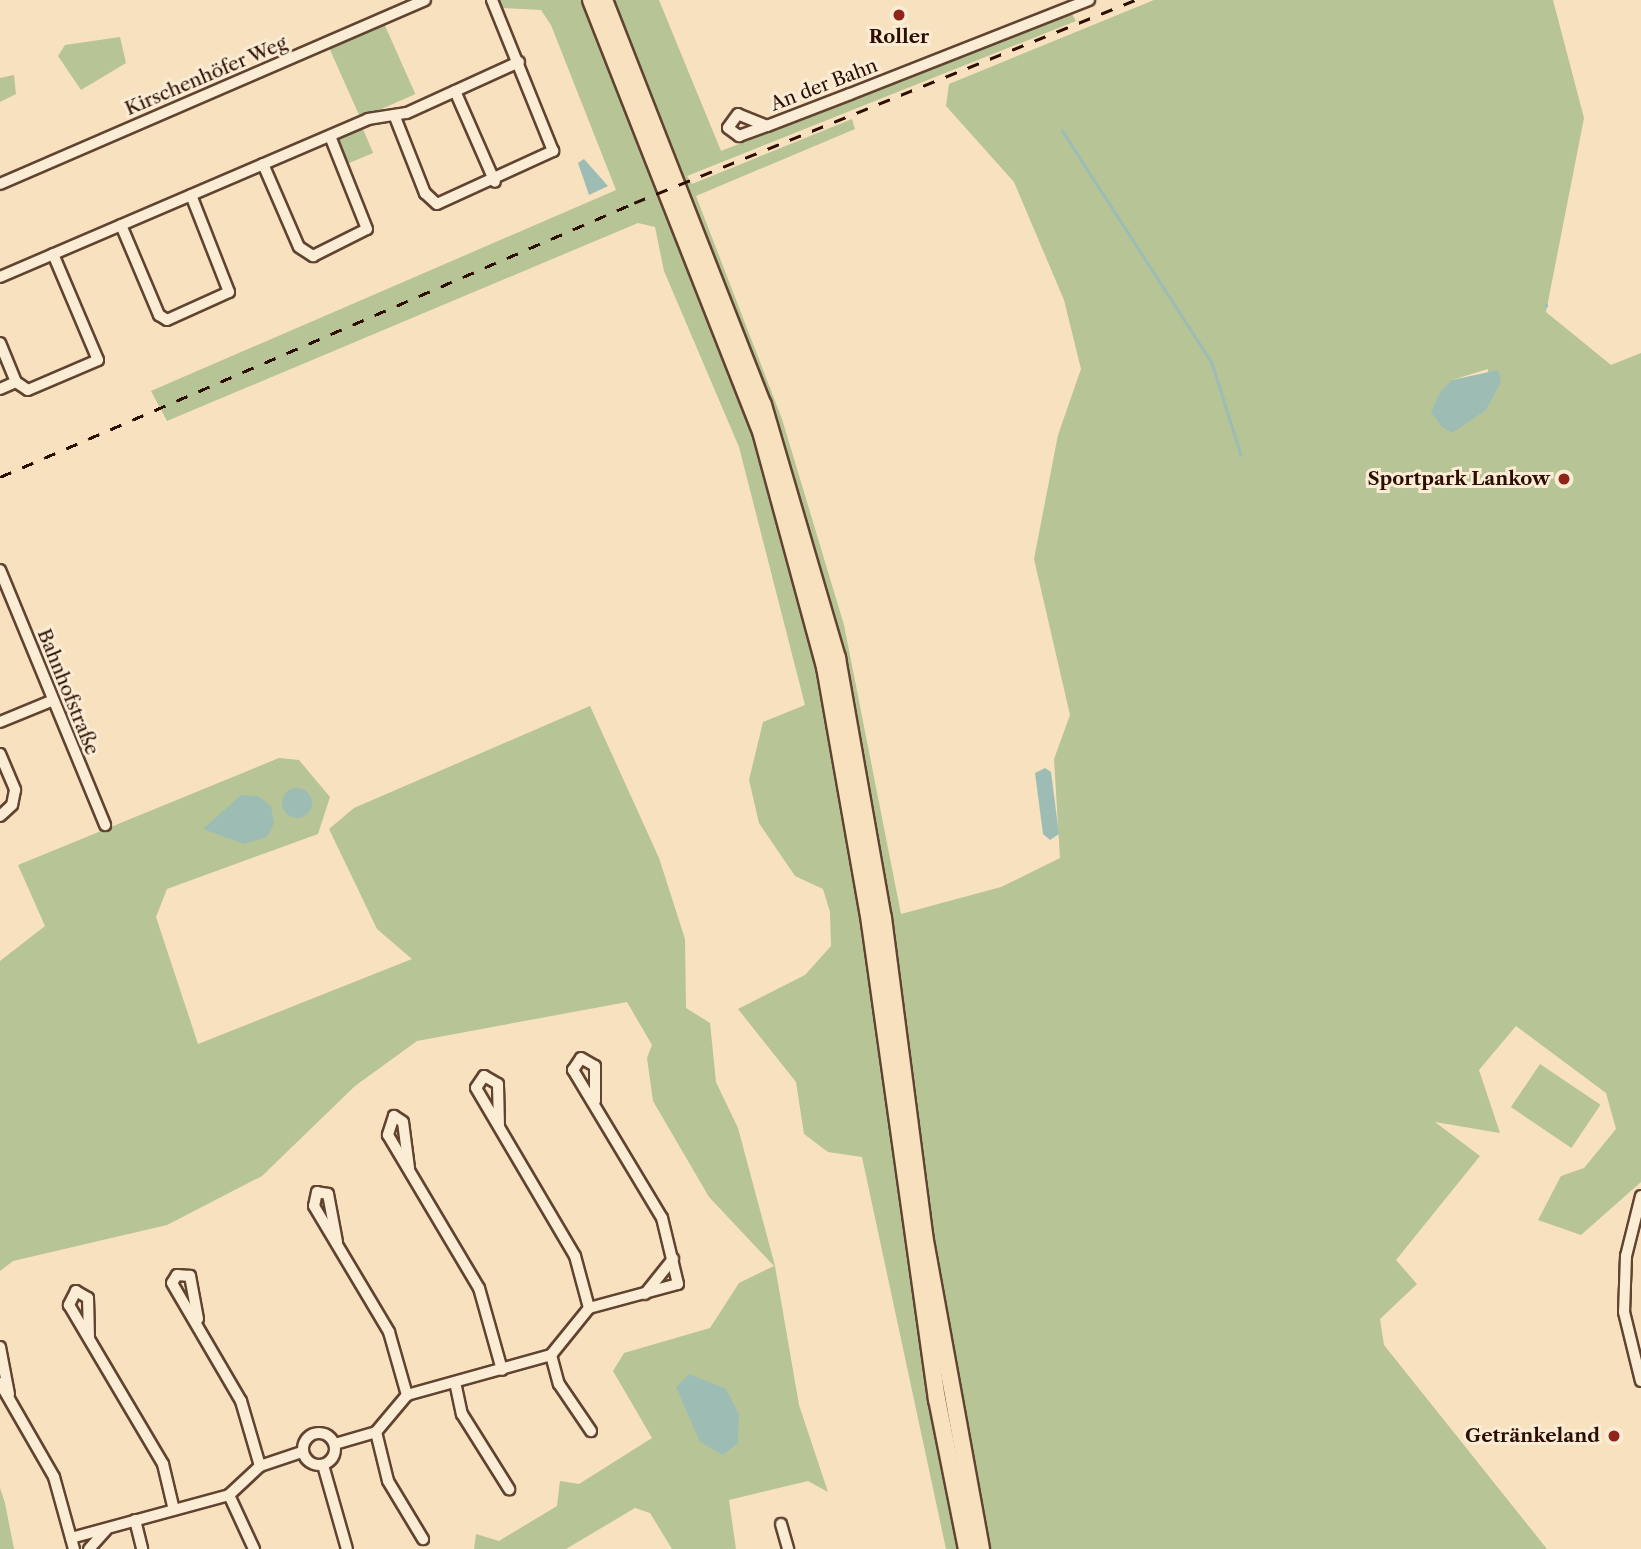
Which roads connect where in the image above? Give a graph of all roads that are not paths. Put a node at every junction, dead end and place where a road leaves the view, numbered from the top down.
1 (425, 0) edge
2 (492, 0) edge
3 (591, 0) edge
4 (604, 0) edge
5 (1089, 0) edge
6 (519, 62) junction
7 (455, 91) junction
8 (394, 117) junction
9 (767, 126) dead end
10 (330, 136) junction
11 (263, 163) junction
12 (495, 181) junction
13 (0, 184) edge
14 (191, 195) junction
15 (121, 225) junction
16 (53, 254) junction
17 (0, 277) edge
18 (0, 343) edge
19 (16, 382) junction
20 (0, 389) edge
21 (0, 570) edge
22 (51, 701) junction
23 (0, 722) edge
24 (0, 754) edge
25 (0, 816) edge
26 (105, 825) dead end
27 (878, 927) junction
28 (595, 1101) dead end
29 (499, 1126) dead end
30 (409, 1168) dead end
31 (1641, 1196) edge
32 (337, 1242) dead end
33 (673, 1259) junction
34 (645, 1294) junction
35 (589, 1308) junction
36 (198, 1319) dead end
37 (89, 1338) dead end
38 (0, 1347) edge
39 (551, 1355) junction
40 (502, 1370) junction
41 (1641, 1381) edge
42 (0, 1382) edge
43 (455, 1382) junction
44 (9, 1395) junction
45 (407, 1395) junction
46 (376, 1432) junction
47 (591, 1432) dead end
48 (335, 1444) junction
49 (302, 1452) junction
50 (323, 1465) junction
51 (260, 1466) junction
52 (509, 1489) dead end
53 (229, 1495) junction
54 (174, 1510) junction
55 (135, 1520) junction
56 (781, 1524) dead end
57 (106, 1530) junction
58 (71, 1538) junction
59 (423, 1539) dead end
60 (74, 1549) edge
61 (89, 1549) edge
62 (142, 1549) edge
63 (254, 1549) edge
64 (347, 1549) edge
65 (788, 1549) edge
66 (967, 1549) edge
67 (981, 1549) edge

1 - 13 street, Kirschenhöfer Weg
2 - 6 street
3 - 27 highway
4 - 27 highway
5 - 9 street, An der Bahn
6 - 7 street
6 - 12 street
7 - 8 street
7 - 12 street
8 - 10 street
8 - 12 street
10 - 11 street
10 - 11 street
11 - 14 street
14 - 15 street
14 - 15 street
15 - 16 street
16 - 17 street
16 - 19 street
18 - 19 street
19 - 20 street
21 - 22 street, Bahnhofstraße
22 - 23 street
22 - 26 street, Bahnhofstraße
24 - 25 street
27 - 66 highway
27 - 67 highway
28 - 33 street
29 - 35 street
30 - 40 street
31 - 41 street
32 - 45 street
33 - 34 street
33 - 34 street
34 - 35 street
35 - 39 street
36 - 51 street
37 - 54 street
38 - 44 street
39 - 40 street
39 - 47 street
40 - 43 street
42 - 44 street
43 - 45 street
43 - 52 street
44 - 58 street
45 - 46 street
46 - 48 street
46 - 59 street
48 - 49 street
48 - 50 street
49 - 50 street
49 - 51 street
50 - 64 street
51 - 53 street
53 - 54 street
53 - 63 street
54 - 55 street
55 - 57 street
55 - 62 street
56 - 65 street
57 - 58 street
57 - 61 street
58 - 60 street

